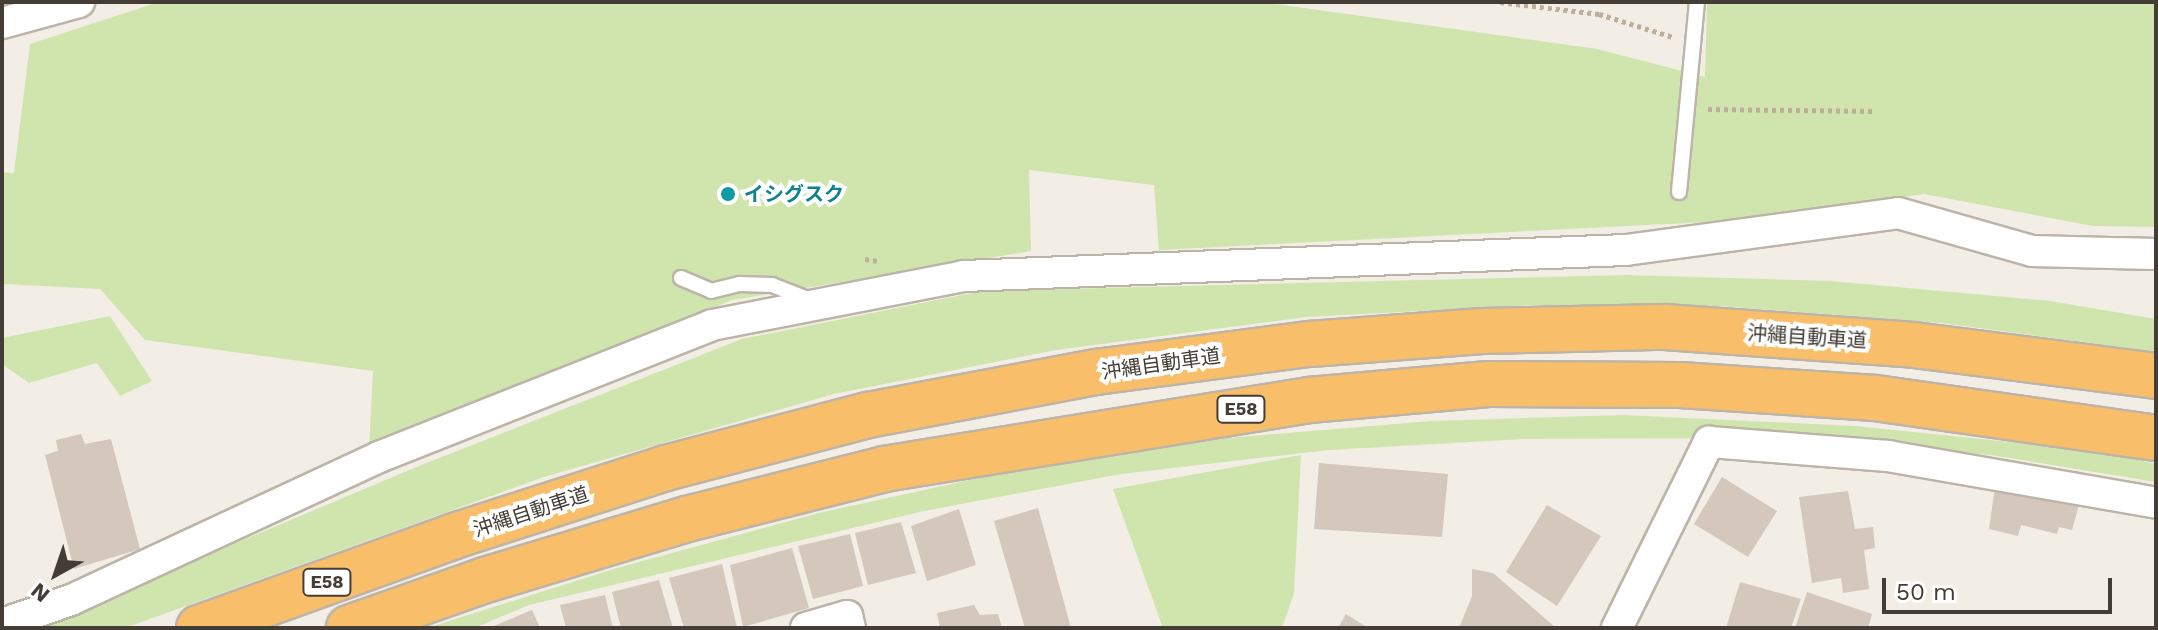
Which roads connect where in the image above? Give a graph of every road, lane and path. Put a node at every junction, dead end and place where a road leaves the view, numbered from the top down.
1 (79, 2) edge
2 (1500, 2) edge
3 (1697, 2) edge
4 (2, 23) edge
5 (1693, 43) junction
6 (1687, 109) junction
7 (1873, 111) dead end
8 (1679, 192) dead end
9 (2156, 254) edge
10 (681, 278) dead end
11 (821, 304) junction
12 (2156, 376) edge
13 (2156, 438) edge
14 (2156, 503) edge
15 (2, 624) edge
16 (199, 628) edge
17 (349, 628) edge
18 (806, 628) edge
19 (850, 628) edge
20 (1617, 628) edge

1 - 4 street
2 - 5 path
3 - 5 lane
5 - 6 lane
6 - 7 path
6 - 8 lane
9 - 11 street
10 - 11 lane
11 - 15 street
12 - 16 highway, 沖縄自動車道 / E58
13 - 17 highway, E58
14 - 20 street
18 - 19 street

